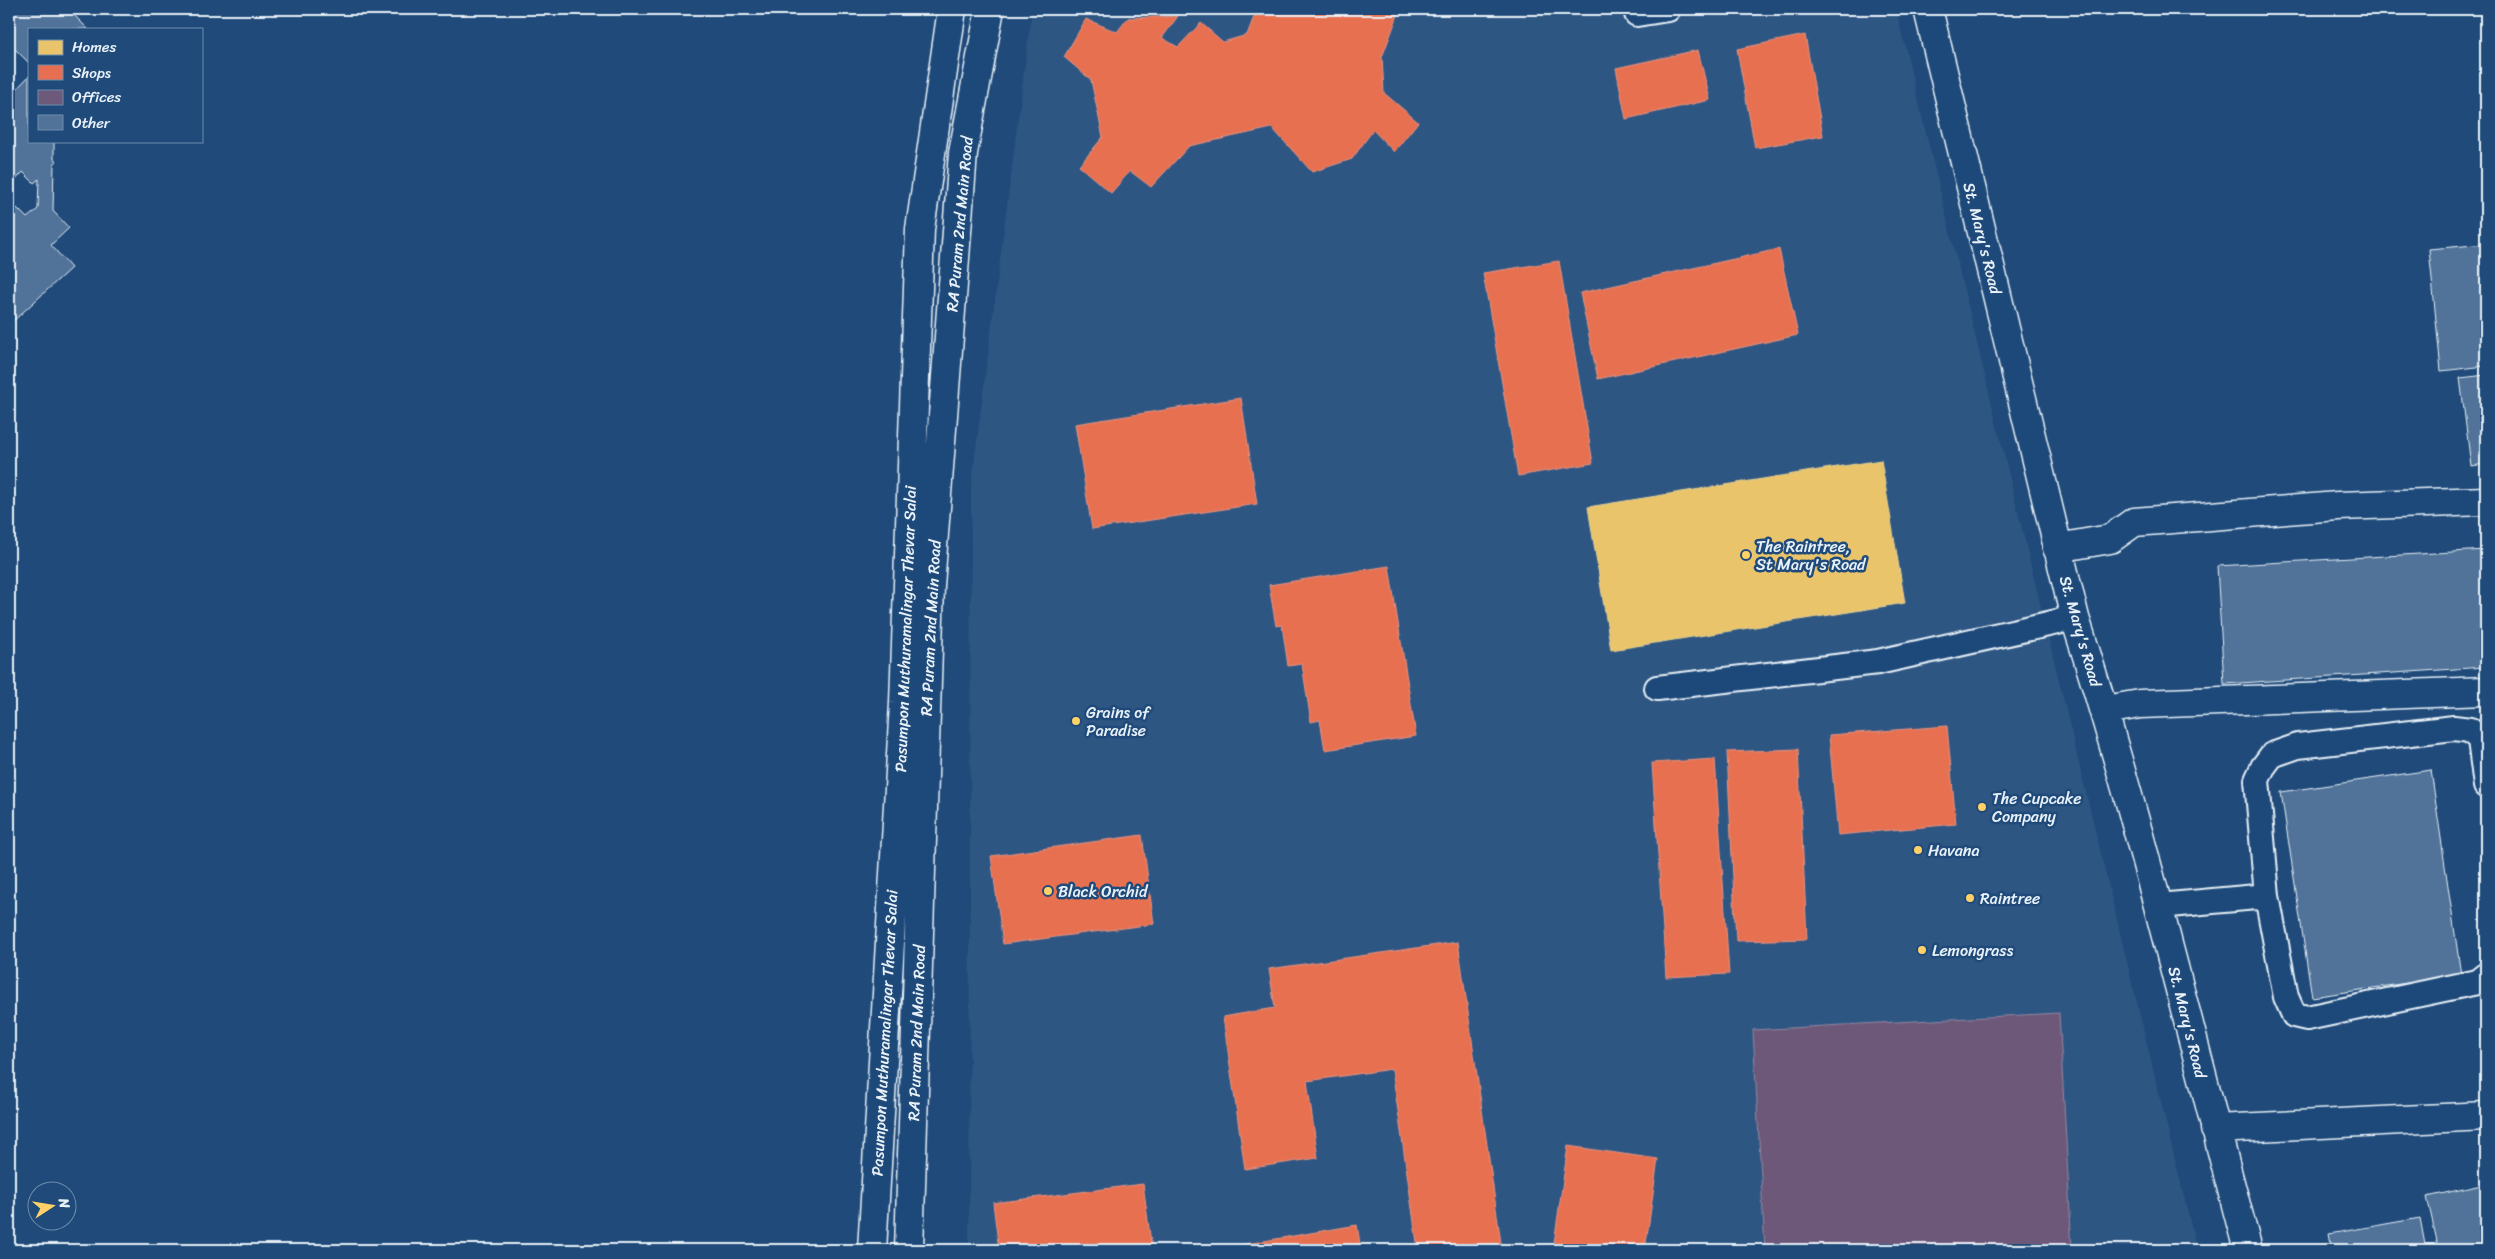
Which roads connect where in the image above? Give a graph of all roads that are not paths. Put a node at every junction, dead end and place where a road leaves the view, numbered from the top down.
1 (952, 9) edge
2 (990, 9) edge
3 (1668, 9) edge
4 (1928, 9) edge
5 (1637, 14) dead end
6 (2486, 501) edge
7 (2057, 548) junction
8 (2076, 618) junction
9 (1657, 688) dead end
10 (2486, 691) edge
11 (2105, 710) junction
12 (2486, 786) edge
13 (2267, 896) junction
14 (2159, 906) junction
15 (2486, 975) edge
16 (2486, 1116) edge
17 (2215, 1129) junction
18 (872, 1250) edge
19 (909, 1250) edge
20 (2248, 1250) edge

1 - 18 main road, Pasumpon Muthuramalingar Thevar Salai
2 - 19 main road, RA Puram 2nd Main Road
3 - 5 lane
4 - 7 main road, St. Mary's Road
6 - 7 main road
7 - 8 main road, St. Mary's Road
8 - 9 lane
8 - 11 main road, St. Mary's Road
10 - 11 main road
11 - 14 main road, St. Mary's Road
12 - 13 lane
13 - 14 lane
13 - 15 lane
14 - 17 main road, St. Mary's Road
16 - 17 main road
17 - 20 main road, St. Mary's Road

